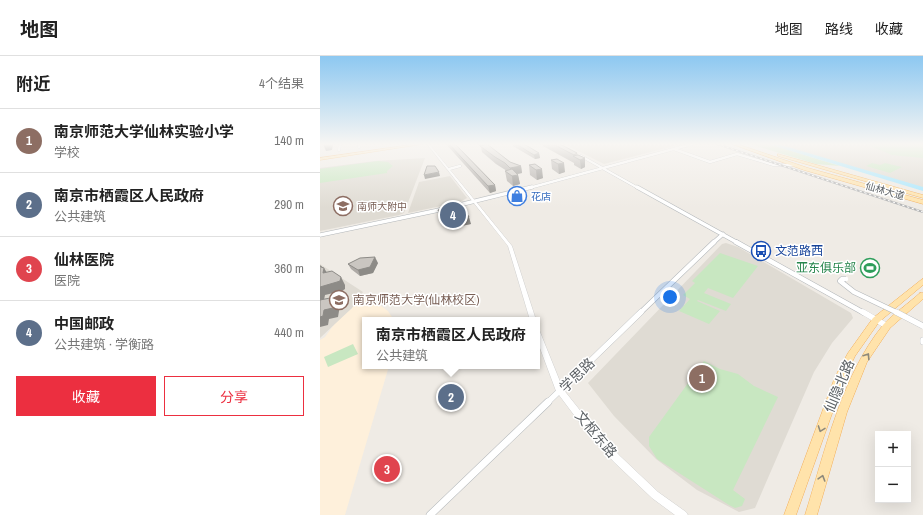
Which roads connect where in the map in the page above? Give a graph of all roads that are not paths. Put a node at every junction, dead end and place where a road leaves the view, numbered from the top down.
1 (446, 165) edge
2 (597, 165) edge
3 (612, 165) edge
4 (795, 165) edge
5 (815, 165) edge
6 (460, 166) dead end
7 (602, 168) junction
8 (449, 169) junction
9 (923, 197) edge
10 (476, 202) junction
11 (923, 202) edge
12 (723, 234) junction
13 (320, 235) edge
14 (846, 279) dead end
15 (923, 281) edge
16 (923, 295) edge
17 (532, 317) edge
18 (876, 320) junction
19 (888, 326) junction
20 (923, 326) edge
21 (540, 340) edge
22 (560, 390) junction
23 (430, 515) edge
24 (683, 515) edge
25 (790, 515) edge
26 (811, 515) edge

1 - 8 street
2 - 7 street
3 - 7 street
4 - 11 main road, 仙林大道
5 - 9 main road, 仙林大道
6 - 8 street
7 - 10 street
7 - 12 street
8 - 10 street
10 - 13 street
10 - 17 street
12 - 18 street
12 - 22 street, 学思路
14 - 20 street, bridge
15 - 18 main road, 仙隐北路
16 - 19 main road, 仙隐北路
18 - 19 street
18 -> 25 main road, 仙隐北路
26 -> 19 main road, 仙隐北路
21 - 22 street, 文枢东路
22 - 23 street, 学思路
22 - 24 street, 文枢东路

